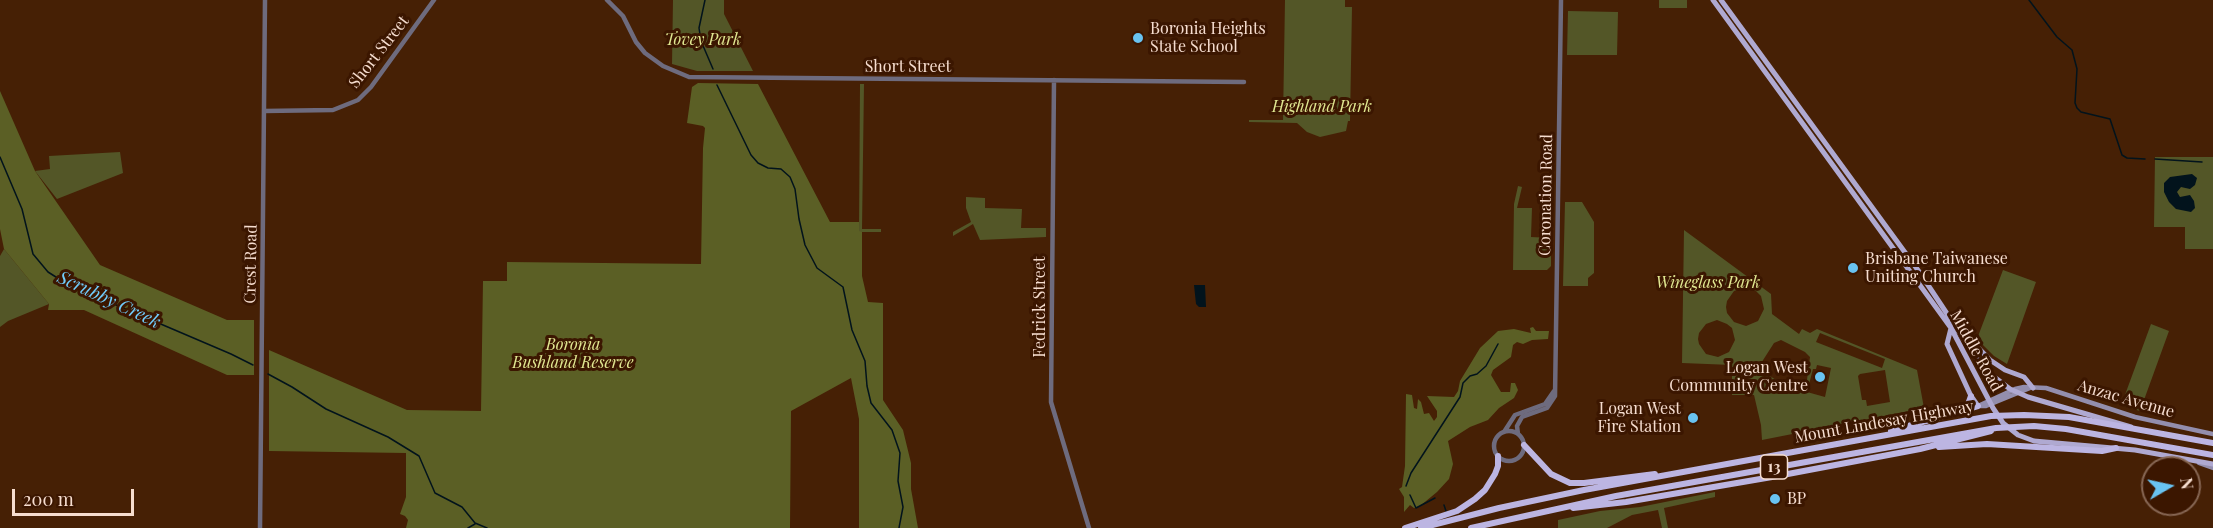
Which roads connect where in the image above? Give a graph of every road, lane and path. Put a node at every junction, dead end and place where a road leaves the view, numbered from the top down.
1 (265, 0) edge
2 (434, 0) edge
3 (607, 0) edge
4 (1561, 0) edge
5 (1713, 0) edge
6 (1721, 0) edge
7 (1054, 80) junction
8 (1244, 82) dead end
9 (264, 111) junction
10 (1953, 327) junction
11 (2033, 388) junction
12 (1554, 391) junction
13 (1971, 396) junction
14 (1978, 406) junction
15 (1965, 411) junction
16 (1996, 428) junction
17 (2135, 429) junction
18 (1504, 432) junction
19 (1518, 434) junction
20 (2213, 434) edge
21 (1882, 435) junction
22 (2213, 443) edge
23 (1524, 445) junction
24 (2116, 448) junction
25 (1920, 449) junction
26 (2213, 455) edge
27 (1498, 456) junction
28 (2213, 466) edge
29 (1668, 475) junction
30 (1552, 509) junction
31 (260, 528) edge
32 (1089, 528) edge
33 (1405, 528) edge
34 (1420, 528) edge
35 (1471, 528) edge

1 - 9 street, Crest Road
2 - 9 street, Short Street
3 - 7 street, Short Street
4 - 12 street, Coronation Road
5 - 10 main road, Middle Road
6 - 10 main road, Middle Road
7 - 8 street, Short Street
7 - 32 street, Fedrick Street
9 - 31 street, Crest Road
10 - 11 main road
10 - 13 main road
10 - 17 main road, Middle Road
10 - 24 main road, Middle Road
11 - 14 main road
11 - 20 main road, Anzac Avenue
12 - 18 street
12 - 19 street
13 - 14 main road
13 - 15 highway
14 - 15 highway
15 - 21 highway
16 - 25 highway
16 - 26 highway, Mount Lindesay Highway / 13
16 - 30 highway, Mount Lindesay Highway / 13
17 - 21 highway, Mount Lindesay Highway / 13
17 - 22 highway, Mount Lindesay Highway / 13
18 - 19 street
18 - 27 street
19 - 23 street
21 - 29 highway, Mount Lindesay Highway / 13
23 - 27 street
23 - 29 highway
24 - 25 highway
24 - 28 main road, Middle Road
25 - 30 highway
27 - 33 highway
29 - 34 highway, Mount Lindesay Highway / 13
30 - 35 highway, Mount Lindesay Highway / 13

